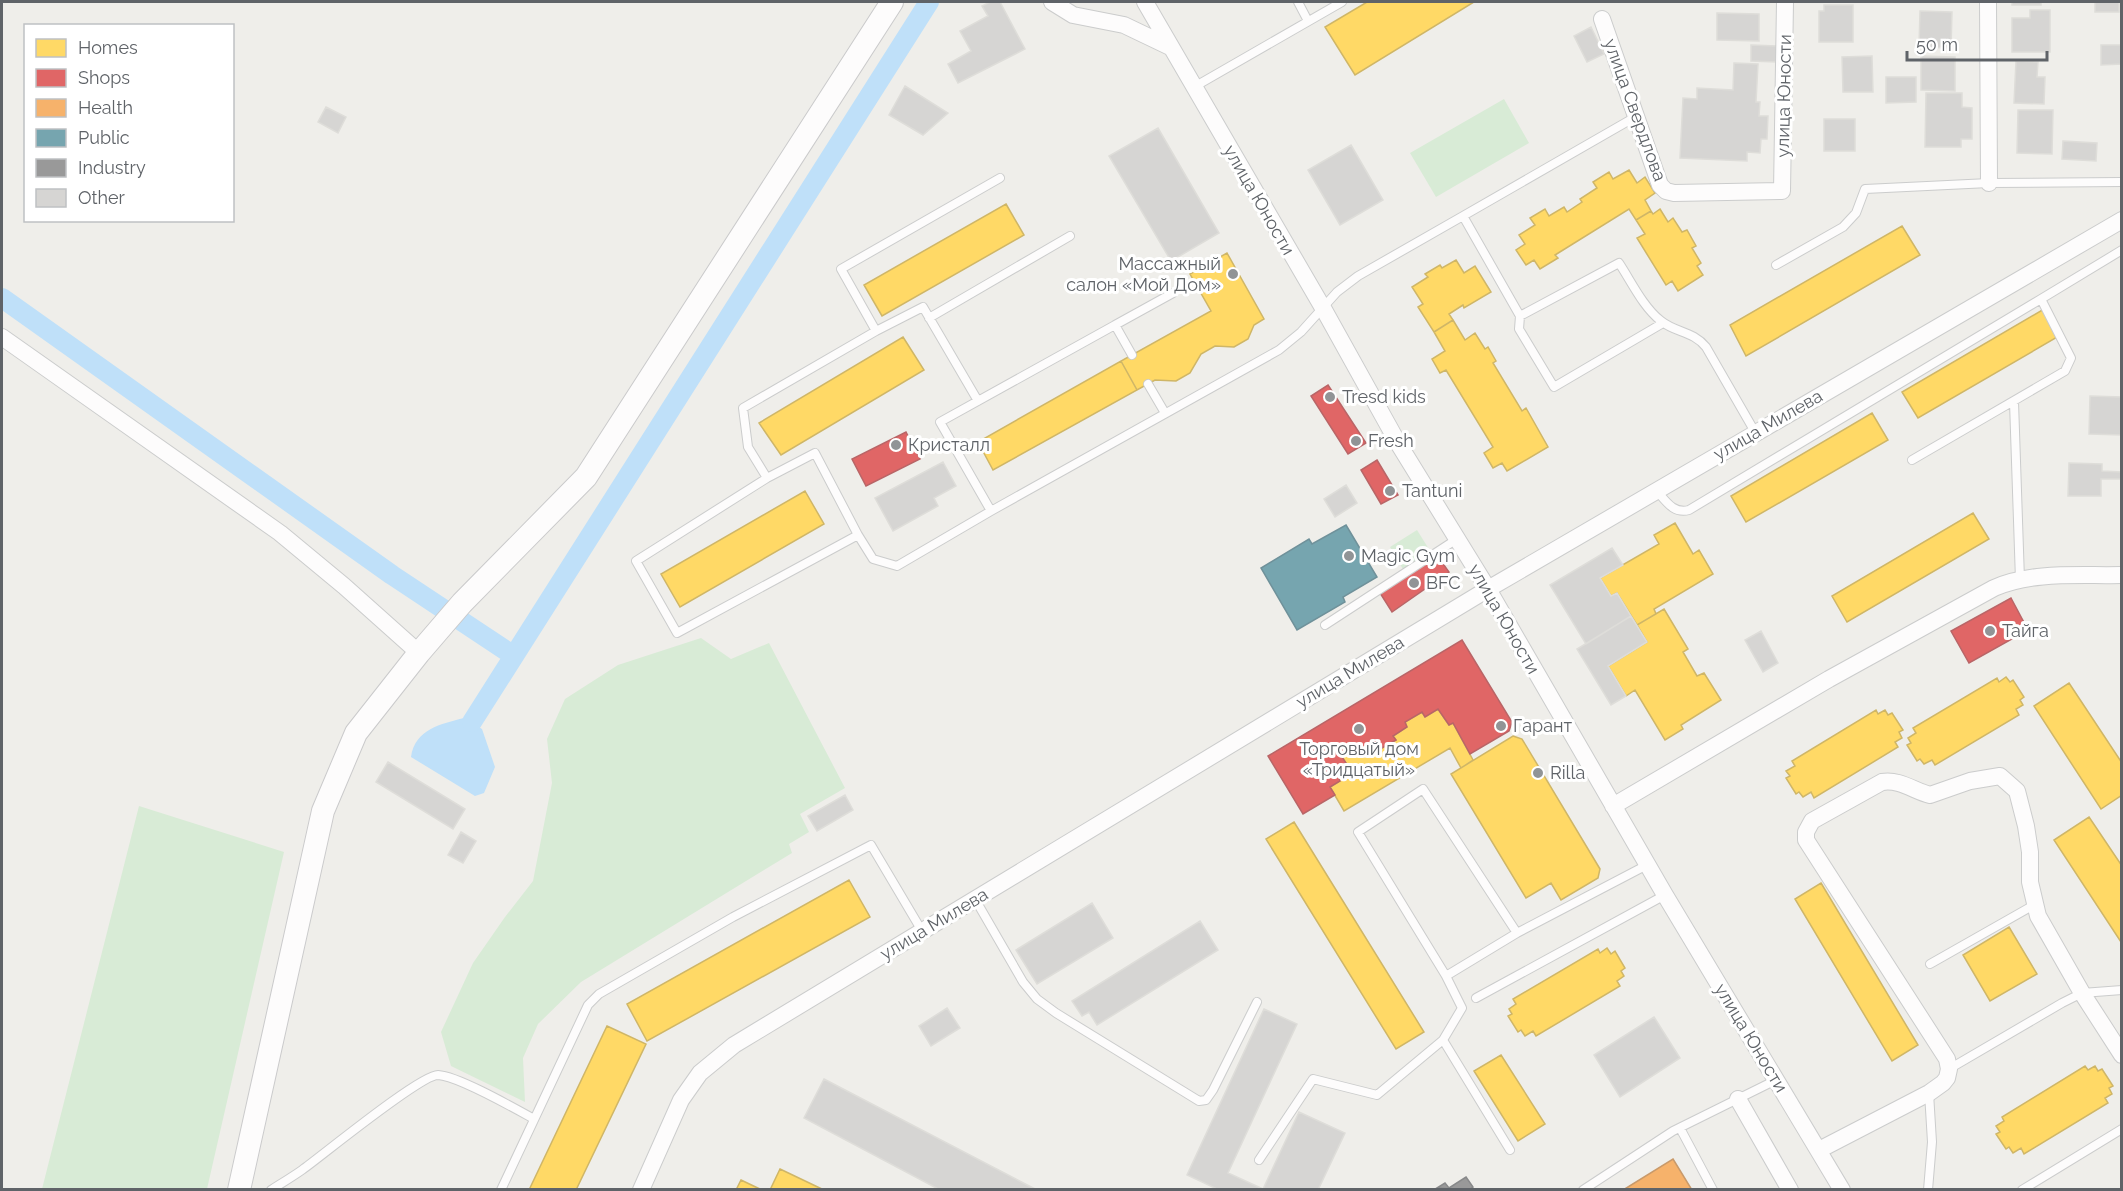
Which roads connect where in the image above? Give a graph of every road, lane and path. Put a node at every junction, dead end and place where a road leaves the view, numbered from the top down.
1 (892, 2) edge
2 (1052, 2) edge
3 (1145, 2) edge
4 (1298, 2) edge
5 (1342, 2) edge
6 (1785, 2) edge
7 (1988, 2) edge
8 (1602, 19) dead end
9 (1308, 21) junction
10 (1170, 47) junction
11 (1194, 87) junction
12 (1637, 116) junction
13 (1000, 178) dead end
14 (2121, 182) edge
15 (1989, 183) junction
16 (1782, 191) joint
17 (1463, 216) junction
18 (2121, 220) edge
19 (1070, 237) dead end
20 (2121, 250) edge
21 (1776, 265) dead end
22 (1173, 293) dead end
23 (2041, 299) junction
24 (1323, 308) junction
25 (1520, 316) junction
26 (929, 318) junction
27 (1663, 323) junction
28 (1115, 325) junction
29 (876, 331) junction
30 (2, 337) edge
31 (1132, 355) dead end
32 (1148, 384) dead end
33 (978, 401) junction
34 (2014, 402) junction
35 (1165, 413) junction
36 (1755, 432) junction
37 (1912, 460) dead end
38 (767, 478) junction
39 (1656, 490) junction
40 (991, 511) junction
41 (858, 536) junction
42 (1457, 539) junction
43 (2121, 575) edge
44 (2020, 579) junction
45 (1488, 589) junction
46 (1325, 625) dead end
47 (419, 653) junction
48 (1613, 806) junction
49 (1647, 865) junction
50 (1665, 895) junction
51 (975, 899) junction
52 (2034, 905) junction
53 (922, 931) junction
54 (1516, 933) junction
55 (1930, 964) dead end
56 (1446, 976) junction
57 (2121, 990) edge
58 (2082, 993) junction
59 (1476, 998) dead end
60 (1257, 1002) dead end
61 (1443, 1040) junction
62 (2121, 1055) edge
63 (1949, 1069) junction
64 (1777, 1080) junction
65 (1929, 1093) junction
66 (1738, 1099) junction
67 (534, 1119) junction
68 (1680, 1128) junction
69 (2121, 1129) edge
70 (1510, 1150) dead end
71 (1819, 1150) junction
72 (1259, 1160) dead end
73 (239, 1190) edge
74 (271, 1190) edge
75 (501, 1190) edge
76 (641, 1190) edge
77 (1583, 1190) edge
78 (1713, 1190) edge
79 (1790, 1190) edge
80 (1842, 1190) edge
81 (1928, 1190) edge
82 (2022, 1190) edge

1 - 47 street
2 - 10 street
3 - 10 street, улица Юности
4 - 9 lane
5 - 9 lane
6 - 16 street, улица Юности
7 - 15 street
8 - 12 street, улица Свердлова
9 - 11 lane
10 - 11 street, улица Юности
11 - 24 street, улица Юности
12 - 16 street, улица Свердлова
12 - 17 lane
13 - 29 lane
14 - 15 lane
15 - 21 lane
17 - 24 lane
17 - 25 lane
18 - 36 street, улица Милева
19 - 26 lane
20 - 23 lane
22 - 28 lane
23 - 34 lane
23 - 39 lane
24 - 35 lane
24 - 42 street, улица Юности
25 - 27 lane
25 - 27 lane
26 - 29 lane
26 - 33 lane
27 - 36 lane
28 - 31 lane
28 - 33 lane
29 - 38 lane
30 - 47 street
32 - 35 lane
33 - 40 lane
34 - 37 lane
34 - 44 lane
35 - 40 lane
36 - 39 street, улица Милева
38 - 41 lane
38 - 41 lane
39 - 45 street, улица Милева
40 - 41 lane
42 - 45 street, улица Юности
42 - 46 lane
43 - 44 street
44 - 48 street
45 - 48 street, улица Юности
45 - 51 street, улица Милева
47 - 73 street
48 - 49 street, улица Юности
49 - 50 street, улица Юности
49 - 54 lane
50 - 59 lane
50 - 64 street, улица Юности
51 - 53 street, улица Милева
51 - 60 lane
52 - 55 lane
52 - 58 street
52 - 63 street
53 - 67 lane
53 - 76 street, улица Милева
54 - 56 lane
54 - 56 lane
56 - 61 lane
57 - 58 lane
58 - 62 street
58 - 63 lane
61 - 70 lane
61 - 72 lane
63 - 65 street
64 - 66 lane
64 - 71 street, улица Юности
65 - 71 street
65 - 81 lane
66 - 68 lane
66 - 79 street
67 - 74 lane
67 - 75 lane
68 - 77 lane
68 - 78 lane
69 - 82 lane
71 - 80 street, улица Юности

